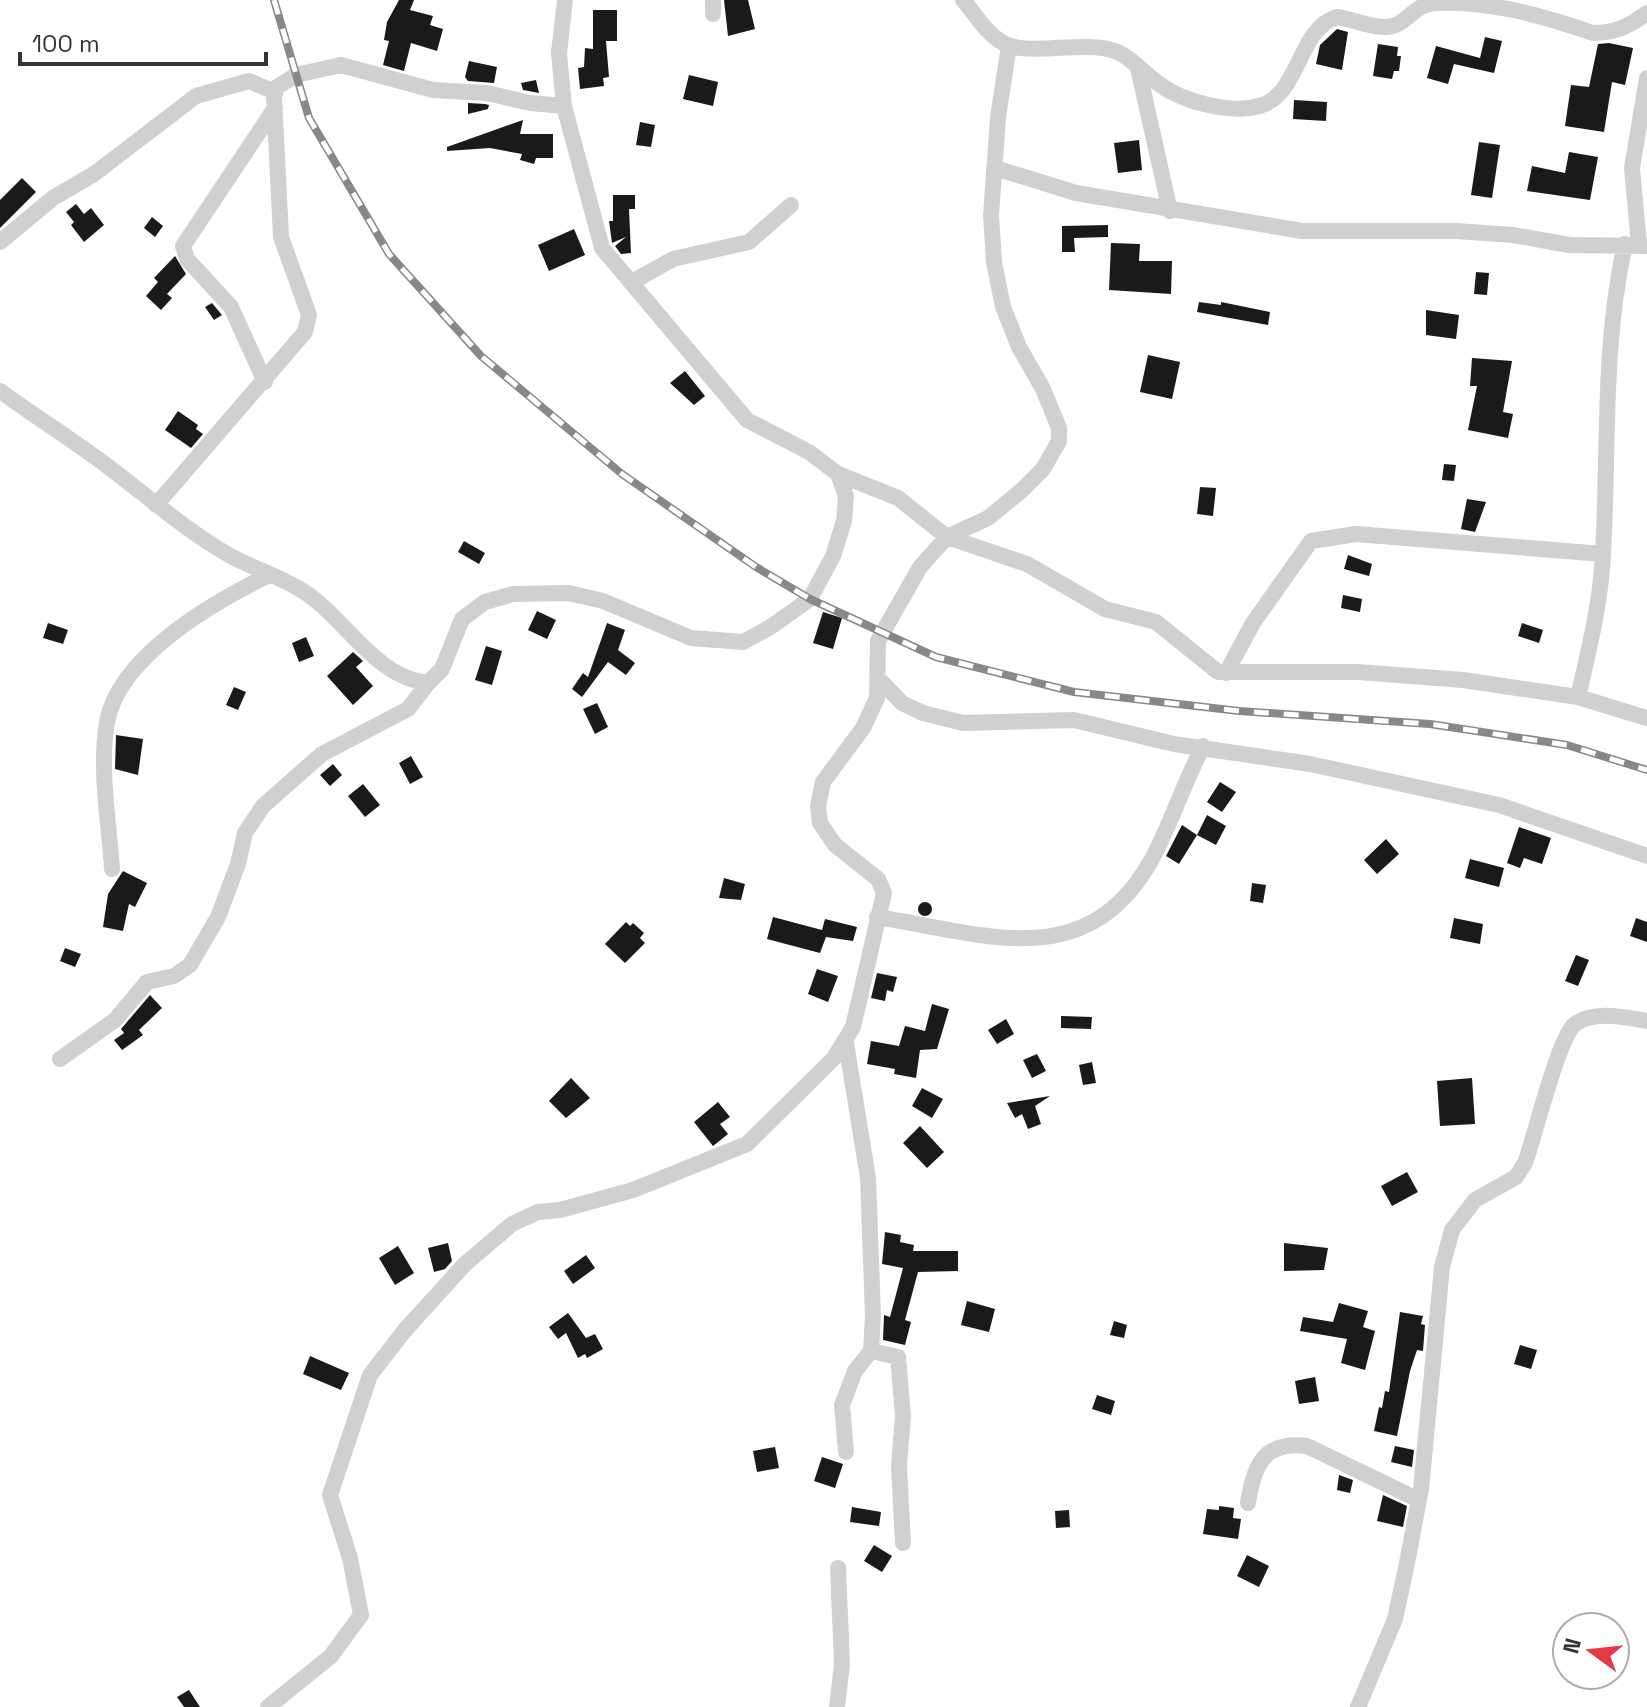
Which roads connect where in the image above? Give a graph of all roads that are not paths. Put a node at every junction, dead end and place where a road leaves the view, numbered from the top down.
1 (565, 0) edge
2 (963, 0) edge
3 (1492, 3) edge
4 (1647, 13) edge
5 (1009, 46) junction
6 (1138, 68) junction
7 (1647, 78) edge
8 (275, 100) junction
9 (564, 106) junction
10 (995, 168) junction
11 (791, 205) dead end
12 (1170, 211) junction
13 (0, 242) edge
14 (1637, 245) edge
15 (632, 282) junction
16 (265, 382) junction
17 (0, 391) edge
18 (838, 474) junction
19 (156, 505) junction
20 (947, 537) junction
21 (1603, 554) junction
22 (269, 575) junction
23 (1226, 673) junction
24 (879, 679) junction
25 (428, 683) junction
26 (1578, 697) junction
27 (1647, 718) edge
28 (1203, 746) junction
29 (1647, 856) edge
30 (112, 869) dead end
31 (877, 917) junction
32 (1647, 1021) edge
33 (846, 1043) junction
34 (60, 1059) dead end
35 (871, 1351) junction
36 (846, 1452) dead end
37 (1419, 1500) junction
38 (1248, 1503) dead end
39 (903, 1543) dead end
40 (838, 1568) dead end
41 (1365, 1703) edge
42 (268, 1707) edge
43 (837, 1707) edge

1 - 9 street
2 - 5 street
3 - 4 street
3 - 6 street
5 - 6 street
5 - 10 street
6 - 12 street
7 - 14 street
8 - 9 street
8 - 13 street
8 - 16 street
8 - 16 street
9 - 15 street
10 - 12 street
10 - 20 street
11 - 15 street
12 - 14 street
14 - 21 street
15 - 18 street
16 - 19 street
17 - 19 street
18 - 20 street
18 - 25 street
19 - 22 street
20 - 23 street
20 - 24 street
21 - 23 street
21 - 26 street
22 - 25 street
22 - 30 street
23 - 26 street
24 - 28 street
24 - 31 street
25 - 34 street
26 - 27 street
28 - 29 street
28 - 31 street
31 - 33 street
32 - 37 street
33 - 35 street
33 - 42 street
35 - 36 street
35 - 39 street
37 - 38 street
37 - 41 street
40 - 43 street

